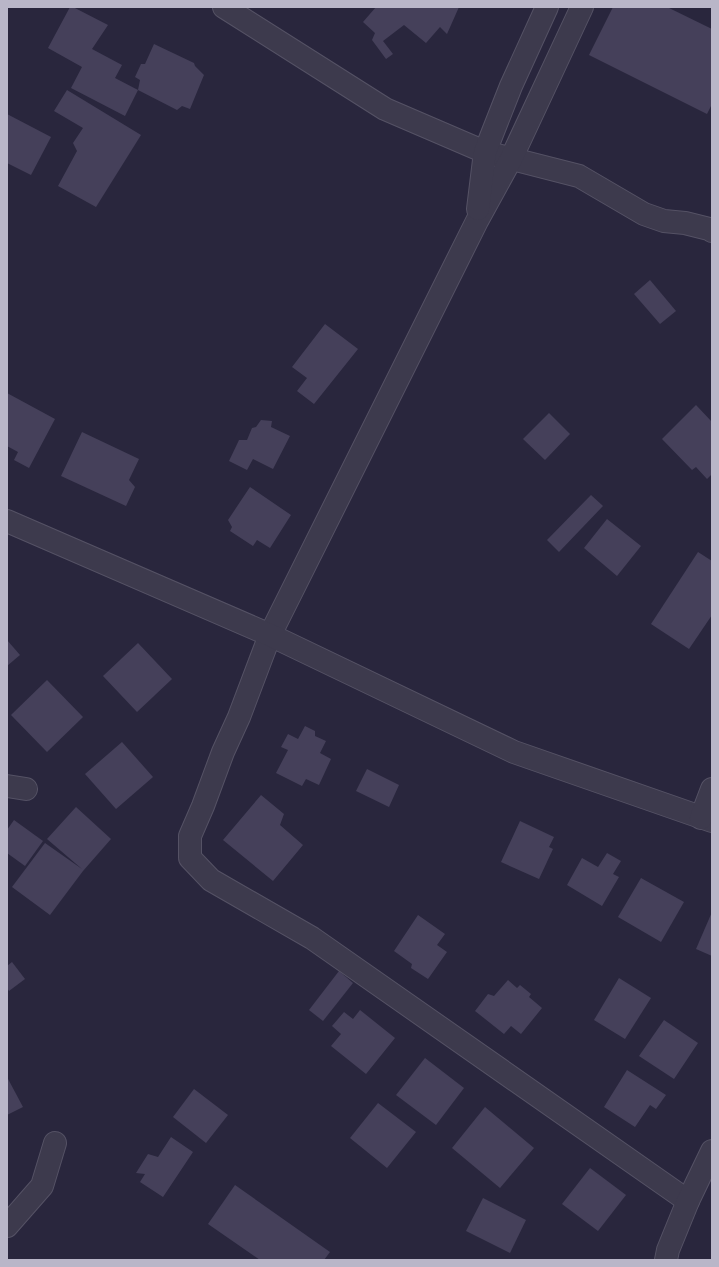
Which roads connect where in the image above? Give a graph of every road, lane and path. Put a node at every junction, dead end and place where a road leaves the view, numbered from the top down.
1 (224, 7) edge
2 (547, 7) edge
3 (582, 7) edge
4 (485, 152) junction
5 (511, 159) junction
6 (477, 221) junction
7 (712, 231) edge
8 (7, 520) edge
9 (270, 635) junction
10 (712, 789) edge
11 (707, 820) edge
12 (55, 1143) dead end
13 (712, 1151) edge
14 (688, 1201) junction
15 (7, 1226) edge
16 (666, 1260) edge

1 - 4 street
2 - 4 street
3 - 5 street
4 - 5 street
4 - 6 street
5 - 6 street
5 - 7 street
6 - 9 street
8 - 9 street
9 - 11 street
9 - 14 street
10 - 11 street
12 - 15 street
13 - 14 street
14 - 16 street

